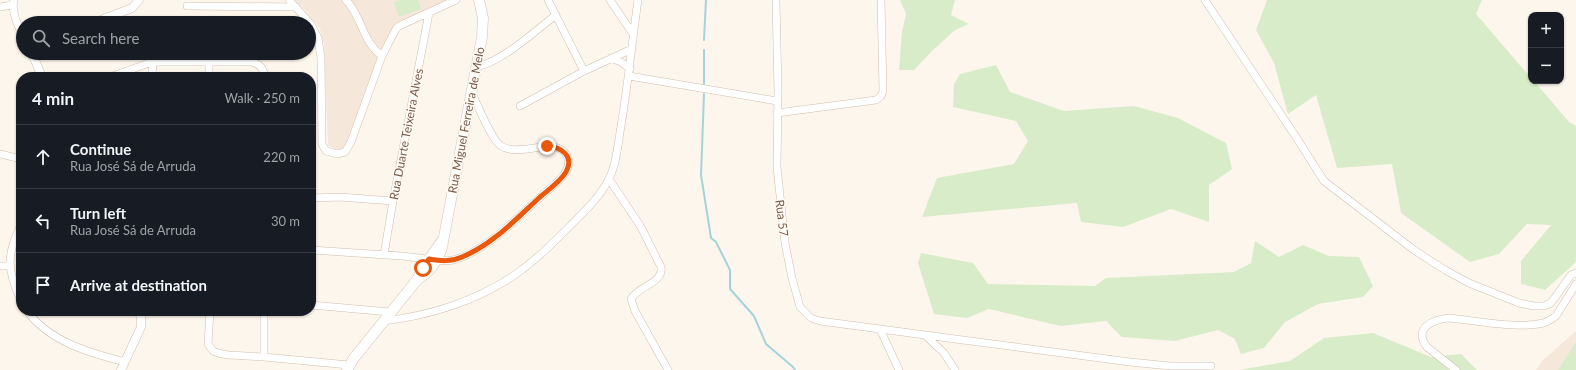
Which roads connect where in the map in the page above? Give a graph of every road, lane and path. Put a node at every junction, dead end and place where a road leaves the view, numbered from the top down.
1 (139, 0) edge
2 (289, 0) edge
3 (346, 0) edge
4 (456, 0) edge
5 (479, 0) edge
6 (548, 0) edge
7 (610, 0) edge
8 (638, 0) edge
9 (776, 0) edge
10 (881, 0) edge
11 (1205, 0) edge
12 (13, 3) edge
13 (187, 6) dead end
14 (0, 7) edge
15 (296, 7) junction
16 (429, 13) junction
17 (556, 15) junction
18 (17, 16) edge
19 (111, 16) edge
20 (304, 16) edge
21 (316, 34) edge
22 (633, 34) junction
23 (632, 49) junction
24 (382, 56) junction
25 (611, 58) junction
26 (35, 60) edge
27 (153, 62) junction
28 (209, 62) junction
29 (477, 67) junction
30 (584, 71) junction
31 (40, 72) edge
32 (124, 72) edge
33 (152, 72) edge
34 (209, 72) edge
35 (264, 72) edge
36 (629, 73) junction
37 (472, 93) junction
38 (777, 101) junction
39 (520, 106) dead end
40 (777, 113) junction
41 (0, 154) edge
42 (16, 158) edge
43 (609, 179) junction
44 (316, 198) edge
45 (393, 201) junction
46 (16, 234) edge
47 (316, 250) edge
48 (384, 255) junction
49 (433, 260) junction
50 (0, 266) edge
51 (9, 266) junction
52 (1576, 273) edge
53 (1576, 284) edge
54 (16, 286) edge
55 (316, 305) edge
56 (390, 312) junction
57 (32, 316) edge
58 (141, 316) edge
59 (210, 316) edge
60 (264, 316) edge
61 (383, 321) junction
62 (880, 329) junction
63 (925, 335) junction
64 (264, 356) junction
65 (125, 362) junction
66 (1211, 366) dead end
67 (348, 367) edge
68 (121, 370) edge
69 (668, 370) edge
70 (899, 370) edge
71 (955, 370) edge
72 (1456, 370) edge

1 - 19 street
2 - 15 street
3 - 24 street
4 - 16 street
5 - 29 main road, Rua Miguel Ferreira de Melo
6 - 17 street
7 - 22 street
8 - 22 street
9 - 38 street, Rua 57
10 - 40 street
11 - 52 street
12 - 14 street
12 - 18 street
13 - 15 street
15 - 20 street
16 - 24 street
16 - 45 street, Rua Duarte Teixeira Alves
17 - 29 street
17 - 30 street
21 - 24 street
22 - 23 street
23 - 25 street
23 - 36 street
25 - 30 street
25 - 36 street
26 - 31 street
27 - 28 street
27 - 32 street
27 - 33 street
28 - 34 street
28 - 35 street
29 - 37 main road, Rua Miguel Ferreira de Melo
30 - 39 street
36 - 38 street
36 - 43 street
37 - 49 main road, Rua Miguel Ferreira de Melo
37 - 49 street
38 - 40 street, Rua 57
40 - 62 street, Rua 57
41 - 42 street
43 - 61 street
43 - 69 street
44 - 45 street
45 - 48 street, Rua Duarte Teixeira Alves
46 - 51 street
47 - 48 street
48 - 49 street
49 - 56 main road, Rua Miguel Ferreira de Melo
50 - 51 street
51 - 54 street
53 - 72 street
55 - 56 street
56 - 61 main road, Rua Miguel Ferreira de Melo
57 - 65 street
58 - 65 street
59 - 64 street
60 - 64 street
61 - 67 main road, Rua Miguel Ferreira de Melo
62 - 63 street, Rua 57
62 - 70 street
63 - 66 street, Rua 57
63 - 71 street
64 - 67 street
65 - 68 street

